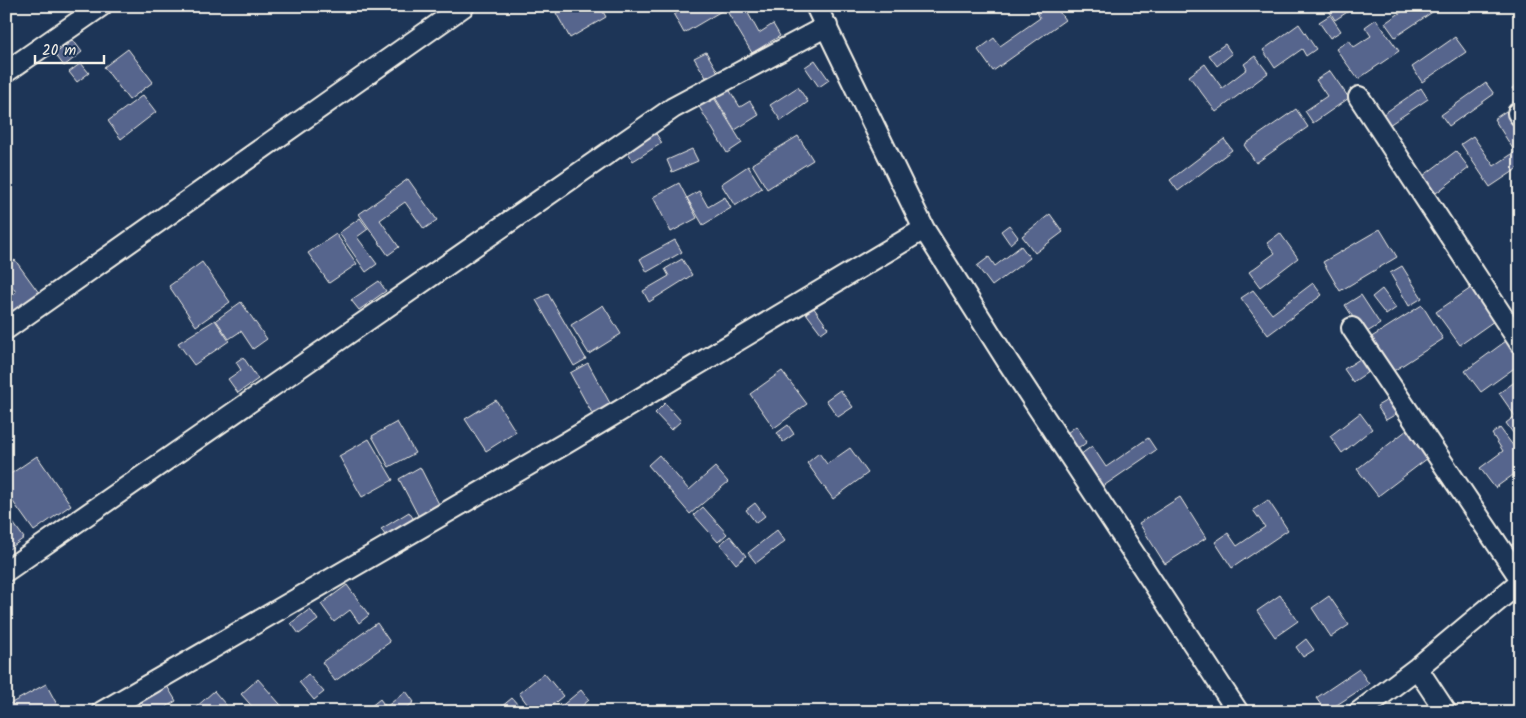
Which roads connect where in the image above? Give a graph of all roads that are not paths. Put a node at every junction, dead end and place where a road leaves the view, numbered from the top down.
1 (101, 6) edge
2 (464, 6) edge
3 (816, 6) edge
4 (827, 26) junction
5 (6, 72) edge
6 (1359, 96) dead end
7 (924, 229) junction
8 (1352, 328) dead end
9 (6, 329) edge
10 (1520, 343) edge
11 (6, 571) edge
12 (1520, 578) edge
13 (1520, 582) edge
14 (1417, 668) junction
15 (1236, 711) edge
16 (102, 712) edge
17 (1359, 712) edge
18 (1446, 712) edge

1 - 5 street
2 - 9 street
3 - 4 street
4 - 7 street
4 - 11 street
6 - 10 street
7 - 15 street
7 - 16 street
8 - 12 street
13 - 14 street
14 - 17 street
14 - 18 street

